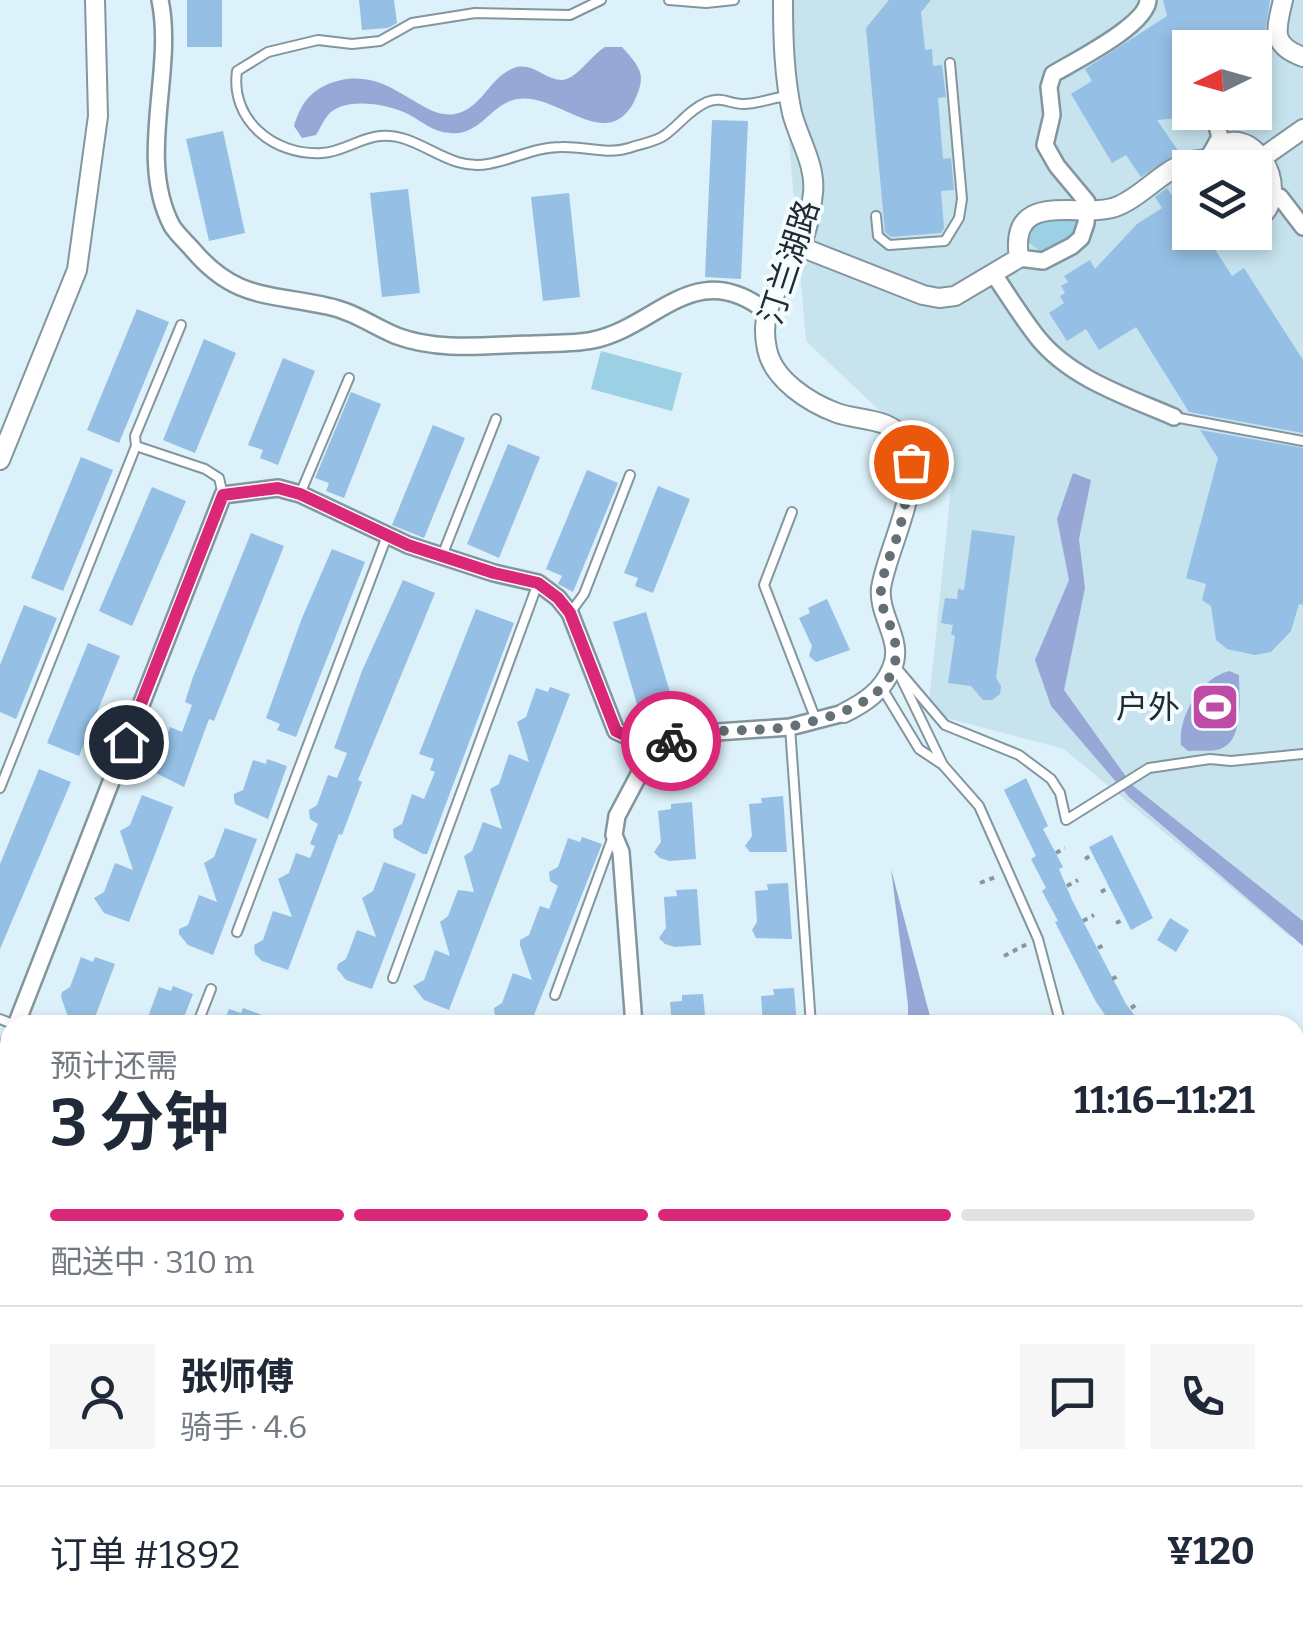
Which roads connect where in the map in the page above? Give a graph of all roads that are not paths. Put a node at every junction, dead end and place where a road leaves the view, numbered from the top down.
1 (95, 0) edge
2 (160, 0) edge
3 (601, 0) edge
4 (670, 0) edge
5 (734, 0) edge
6 (783, 0) edge
7 (1148, 0) edge
8 (1282, 0) edge
9 (1290, 0) edge
10 (1303, 48) edge
11 (1303, 58) edge
12 (950, 63) dead end
13 (789, 96) junction
14 (1303, 129) edge
15 (1303, 142) edge
16 (1217, 150) edge
17 (1263, 150) edge
18 (1272, 157) junction
19 (1172, 171) edge
20 (1280, 197) junction
21 (1272, 210) edge
22 (1087, 211) junction
23 (876, 216) dead end
24 (1303, 227) edge
25 (801, 247) junction
26 (1019, 258) junction
27 (993, 273) junction
28 (766, 312) junction
29 (181, 325) dead end
30 (349, 378) dead end
31 (1174, 417) joint
32 (496, 418) dead end
33 (1303, 441) edge
34 (136, 446) junction
35 (0, 460) edge
36 (630, 475) dead end
37 (300, 494) junction
38 (223, 495) junction
39 (792, 512) dead end
40 (388, 536) junction
41 (442, 556) junction
42 (538, 583) junction
43 (570, 613) junction
44 (894, 665) junction
45 (882, 686) junction
46 (844, 714) joint
47 (816, 720) junction
48 (790, 726) junction
49 (653, 748) junction
50 (1303, 754) edge
51 (943, 765) junction
52 (0, 788) edge
53 (614, 835) junction
54 (237, 932) dead end
55 (393, 978) dead end
56 (210, 989) dead end
57 (555, 995) dead end
58 (20, 1015) edge
59 (201, 1015) edge
60 (633, 1015) edge
61 (810, 1015) edge
62 (1058, 1015) edge

1 - 35 street
2 - 28 street
3 - 13 lane
4 - 5 lane
6 - 13 street, 汀兰湖路
7 - 22 street
8 - 11 street
9 - 10 street
12 - 23 lane
13 - 25 street, 汀兰湖路
14 - 18 street
15 - 18 street
16 - 17 street
18 - 20 street
19 - 22 street
20 - 21 street
20 - 24 street
22 - 26 street
22 - 26 street
25 - 27 street
25 - 28 street, 汀兰湖路
26 - 27 street
27 - 31 street
28 - 44 street, 汀兰湖路
29 - 34 lane
30 - 37 lane
31 - 33 lane
32 - 41 lane
34 - 38 lane
34 - 52 lane
36 - 43 lane
37 - 38 street
37 - 40 street
38 - 58 street
39 - 47 lane
40 - 41 street
40 - 54 lane
41 - 42 street
42 - 43 street
42 - 55 lane
43 - 49 street
44 - 45 street
44 - 50 lane
44 - 51 lane
45 - 46 street
45 - 51 lane
46 - 47 street
47 - 48 street
48 - 49 street
48 - 61 lane
49 - 53 street
51 - 62 lane
53 - 57 lane
53 - 60 street
56 - 59 lane

